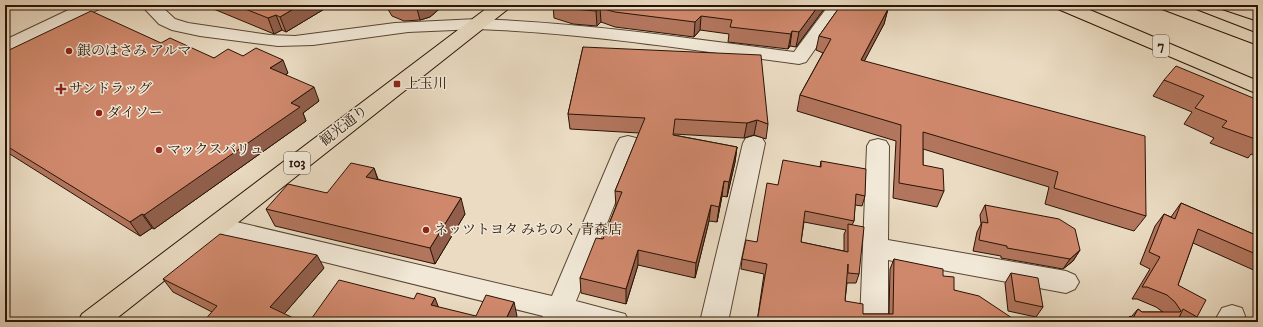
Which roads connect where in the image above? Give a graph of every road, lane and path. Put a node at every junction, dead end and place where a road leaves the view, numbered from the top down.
1 (93, 5) edge
2 (149, 5) edge
3 (502, 5) edge
4 (838, 5) edge
5 (1064, 5) edge
6 (1168, 5) edge
7 (1228, 5) edge
8 (1258, 16) edge
9 (477, 24) junction
10 (1258, 40) edge
11 (5, 47) edge
12 (1258, 88) edge
13 (754, 142) dead end
14 (628, 143) dead end
15 (878, 146) dead end
16 (215, 226) junction
17 (877, 248) junction
18 (1066, 282) dead end
19 (556, 315) edge
20 (92, 322) edge
21 (615, 322) edge
22 (714, 322) edge
23 (874, 322) edge

1 - 11 street
2 - 9 street
3 - 9 highway, 観光通り / 103
4 - 9 street
5 - 12 highway, 7
6 - 10 highway
7 - 8 highway
9 - 16 highway, 観光通り / 103
13 - 22 street
14 - 19 street
15 - 17 street
16 - 19 street
16 - 20 highway, 観光通り / 103
17 - 18 street
17 - 23 street
19 - 21 street

